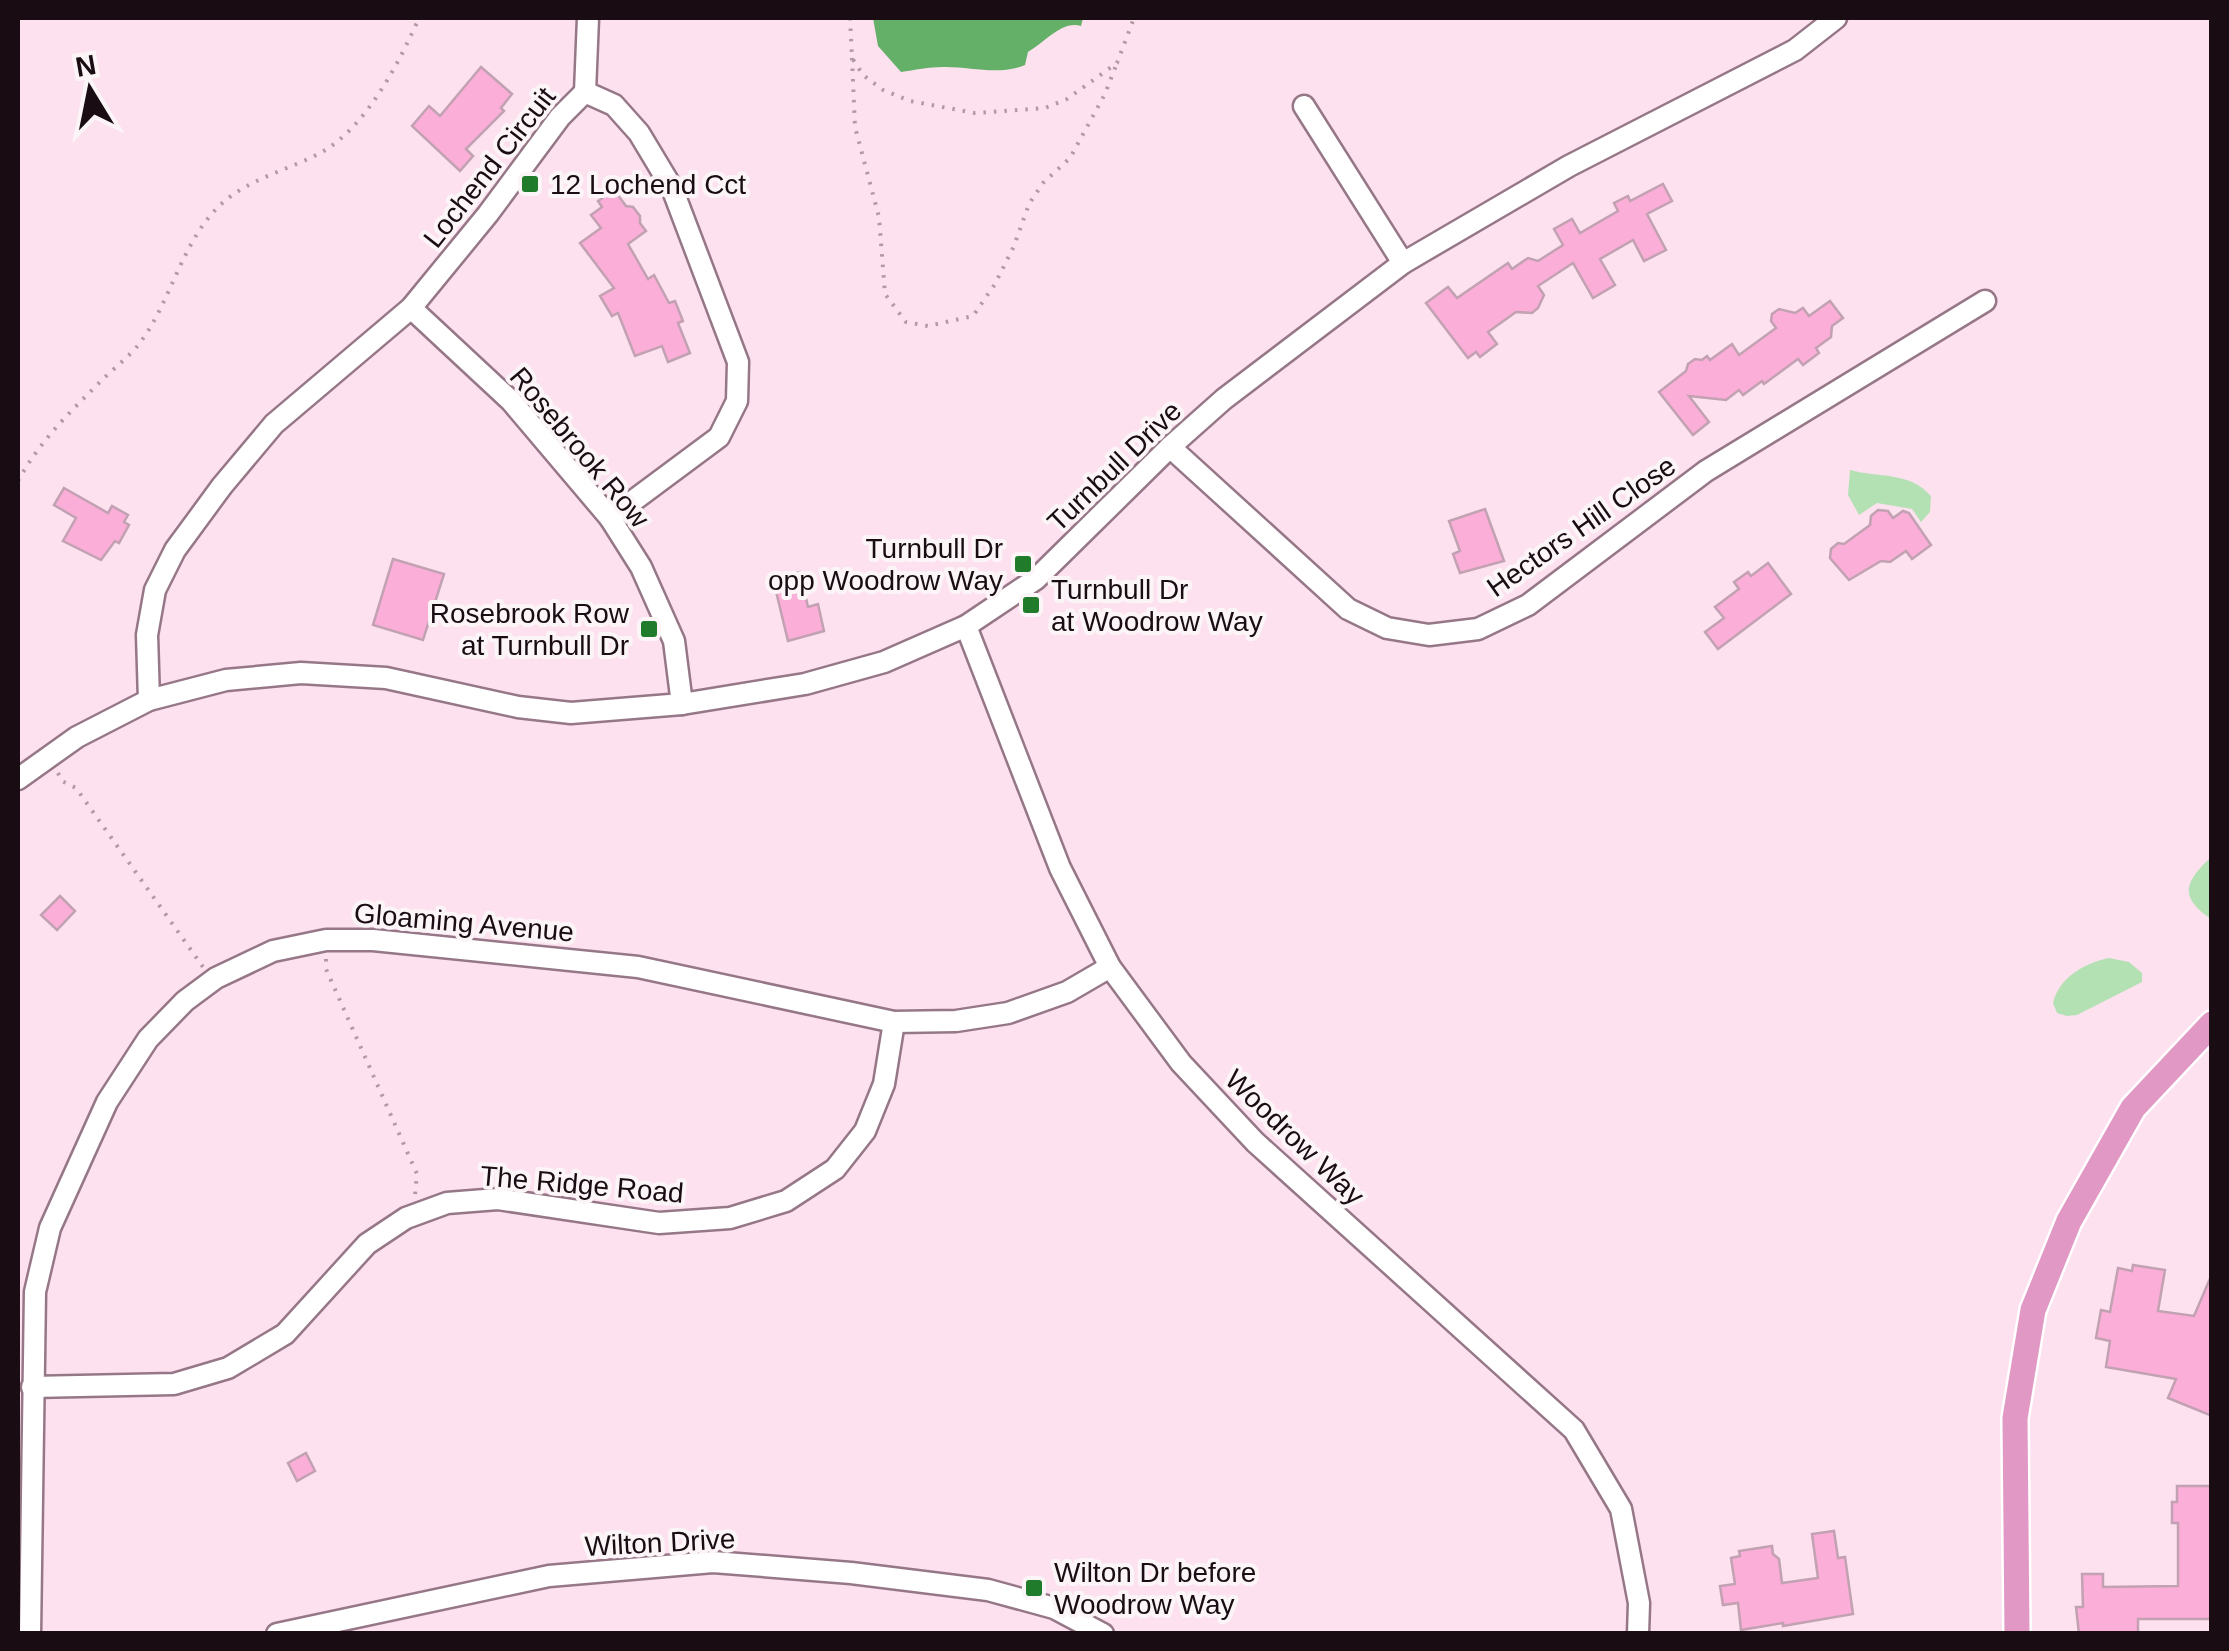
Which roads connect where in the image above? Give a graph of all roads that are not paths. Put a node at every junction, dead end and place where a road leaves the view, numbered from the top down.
1 (588, 18) edge
2 (1836, 18) edge
3 (585, 92) junction
4 (1304, 106) dead end
5 (1403, 264) junction
6 (1985, 301) dead end
7 (411, 308) junction
8 (1170, 447) junction
9 (610, 518) junction
10 (966, 626) junction
11 (148, 700) junction
12 (682, 704) junction
13 (18, 779) edge
14 (1110, 967) junction
15 (894, 1022) junction
16 (2212, 1024) edge
17 (32, 1387) junction
18 (30, 1634) edge
19 (276, 1634) edge
20 (1103, 1634) edge
21 (1638, 1634) edge
22 (2017, 1634) edge

1 - 3 street
2 - 5 street, Turnbull Drive
3 - 7 street, Lochend Circuit
3 - 9 street, Lochend Circuit
4 - 5 street
5 - 8 street, Turnbull Drive
6 - 8 street, Hectors Hill Close
7 - 9 street, Rosebrook Row
7 - 11 street, Lochend Circuit
8 - 10 street, Turnbull Drive
9 - 12 street, Rosebrook Row
10 - 12 street, Turnbull Drive
10 - 14 street, Woodrow Way
11 - 12 street, Turnbull Drive
11 - 13 street, Turnbull Drive
14 - 15 street, Gloaming Avenue
14 - 21 street, Woodrow Way
15 - 17 street, The Ridge Road
15 - 17 street, Gloaming Avenue
16 - 22 main road
17 - 18 street, Gloaming Avenue
19 - 20 street, Wilton Drive

